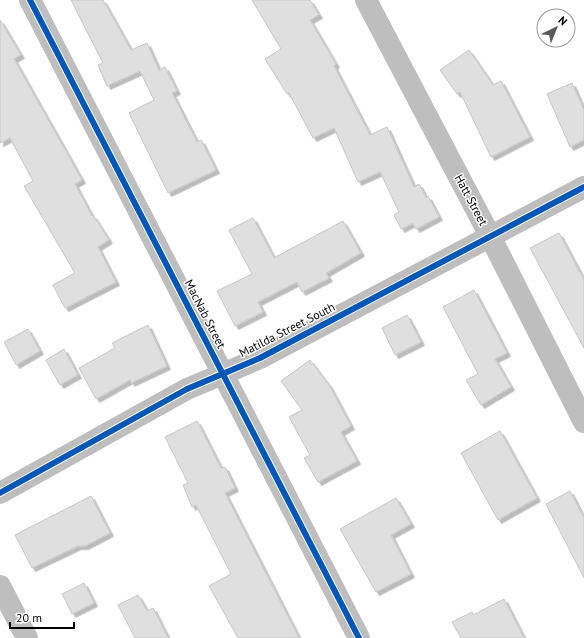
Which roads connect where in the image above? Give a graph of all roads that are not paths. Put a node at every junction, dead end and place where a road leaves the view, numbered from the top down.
1 (30, 0) edge
2 (366, 0) edge
3 (584, 186) edge
4 (490, 236) junction
5 (223, 372) junction
6 (584, 422) edge
7 (0, 493) edge
8 (0, 586) edge
9 (27, 638) edge
10 (359, 638) edge

1 - 5 street, MacNab Street
2 - 4 street, Hatt Street
3 - 4 street, Matilda Street South
4 - 5 street, Matilda Street South
4 - 6 street, Hatt Street
5 - 7 street, Matilda Street South
5 - 10 street, MacNab Street
8 - 9 street

